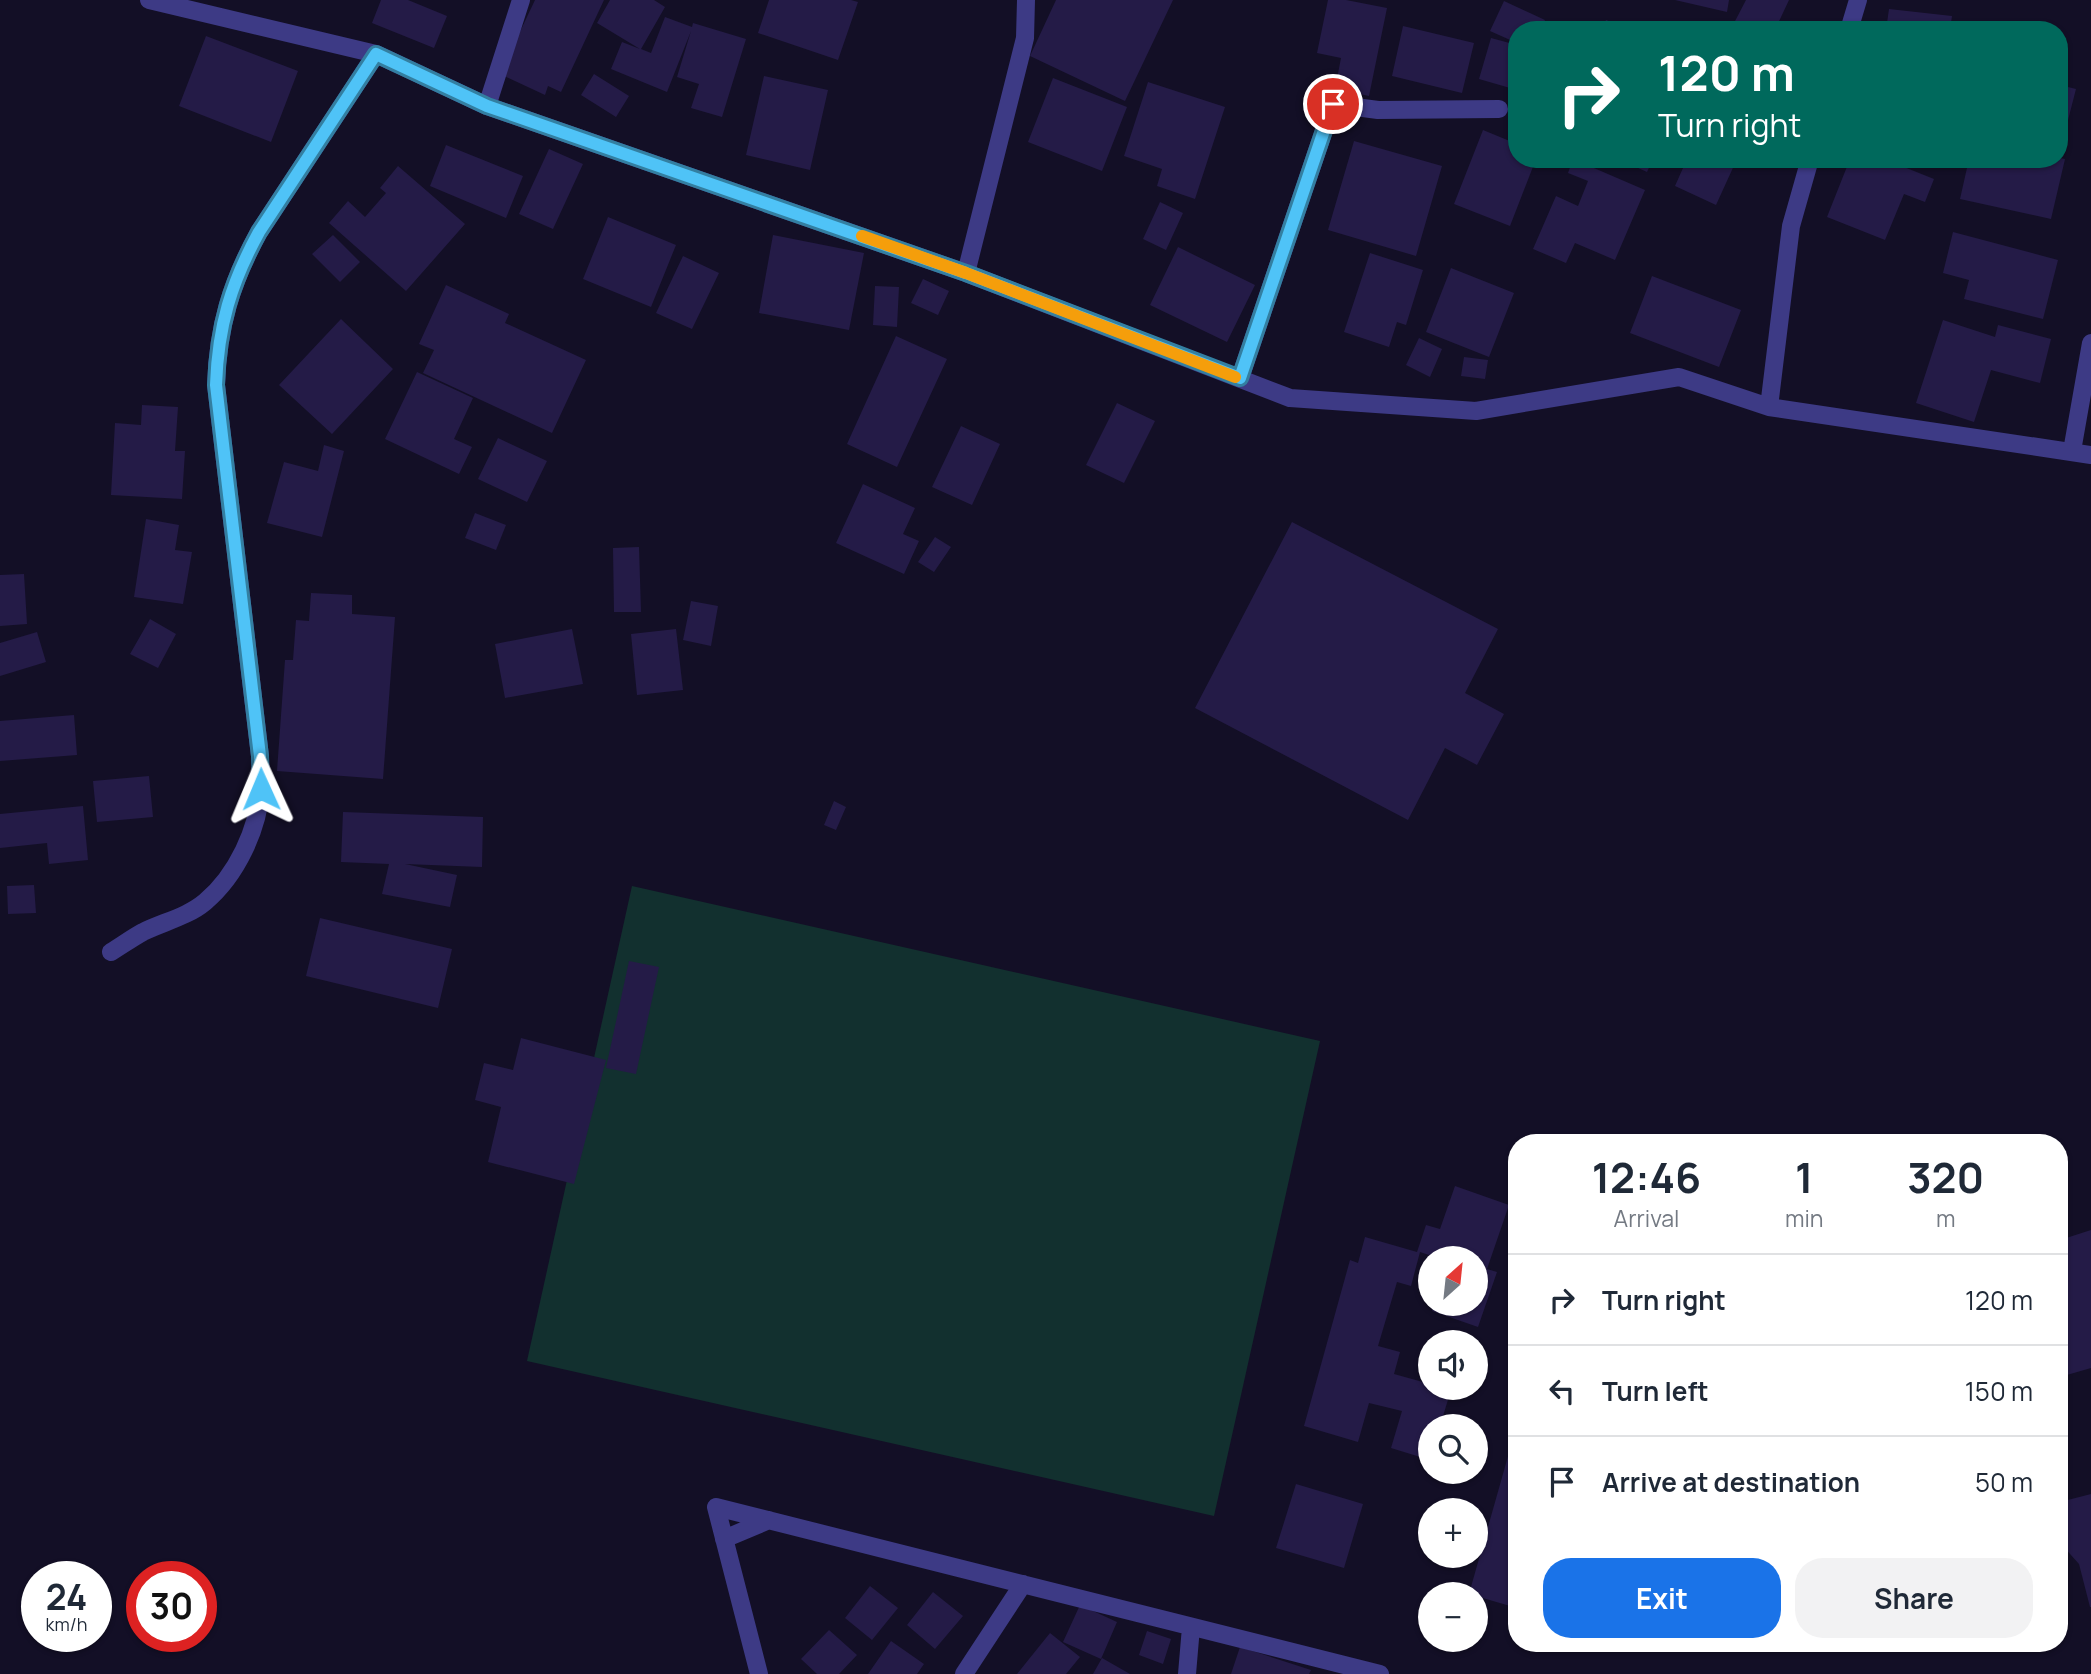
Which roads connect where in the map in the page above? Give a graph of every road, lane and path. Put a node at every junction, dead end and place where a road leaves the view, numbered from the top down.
1 (149, 0) edge
2 (521, 0) edge
3 (1026, 0) edge
4 (1858, 0) edge
5 (1852, 21) edge
6 (376, 54) junction
7 (487, 106) junction
8 (1499, 108) dead end
9 (1807, 168) edge
10 (966, 273) junction
11 (2091, 343) edge
12 (1240, 378) junction
13 (1769, 407) junction
14 (2072, 451) junction
15 (2091, 455) edge
16 (111, 952) dead end
17 (769, 1520) junction
18 (724, 1539) junction
19 (1023, 1584) junction
20 (1191, 1626) junction
21 (759, 1674) edge
22 (964, 1674) edge
23 (1187, 1674) edge
24 (1380, 1674) edge

1 - 6 street
2 - 7 street
3 - 10 street
4 - 5 street
6 - 7 street
6 - 16 street
7 - 10 street
8 - 12 street
9 - 13 street
10 - 12 street
11 - 14 street
12 - 13 street
13 - 14 street
14 - 15 street
17 - 18 street
17 - 18 street
17 - 19 street
18 - 21 street
19 - 20 street
19 - 22 street
20 - 23 street
20 - 24 street

